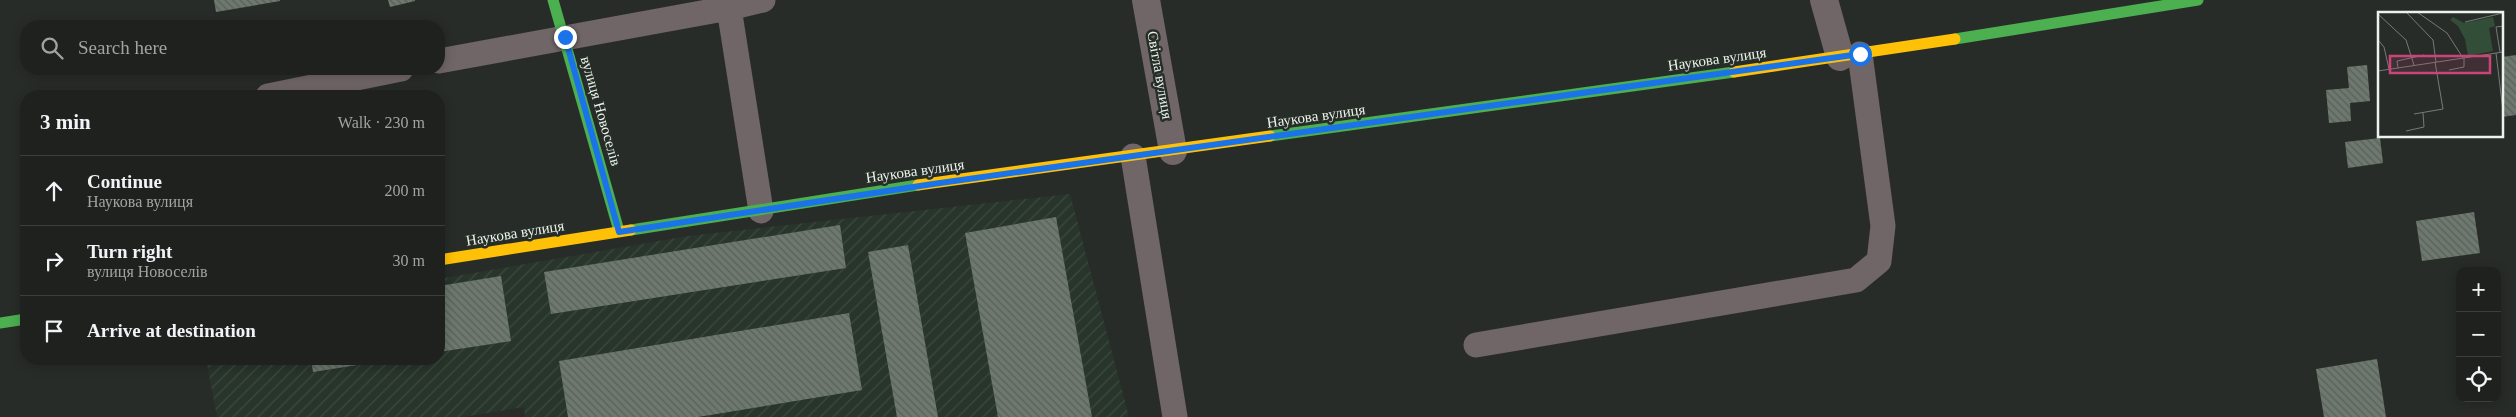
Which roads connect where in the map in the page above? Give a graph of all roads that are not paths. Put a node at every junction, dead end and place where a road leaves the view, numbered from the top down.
1 (552, 0) edge
2 (763, 0) edge
3 (1146, 0) edge
4 (1824, 0) edge
5 (2198, 0) edge
6 (729, 8) junction
7 (565, 37) junction
8 (1850, 55) junction
9 (445, 60) edge
10 (371, 75) edge
11 (298, 90) edge
12 (1173, 151) junction
13 (1133, 156) junction
14 (761, 211) junction
15 (619, 232) junction
16 (445, 259) edge
17 (20, 320) edge
18 (0, 323) edge
19 (1476, 345) dead end
20 (1175, 417) edge

1 - 7 street, вулиця Новоселів
2 - 6 lane
3 - 12 street, Світла вулиця
4 - 8 street
5 - 8 street, Наукова вулиця
6 - 7 lane
6 - 14 lane
7 - 9 lane
7 - 15 street, вулиця Новоселів
8 - 12 street, Наукова вулиця
8 - 19 lane
10 - 11 lane
12 - 13 street, Наукова вулиця
13 - 14 street, Наукова вулиця
13 - 20 lane
14 - 15 street, Наукова вулиця
15 - 16 street, Наукова вулиця
17 - 18 street

